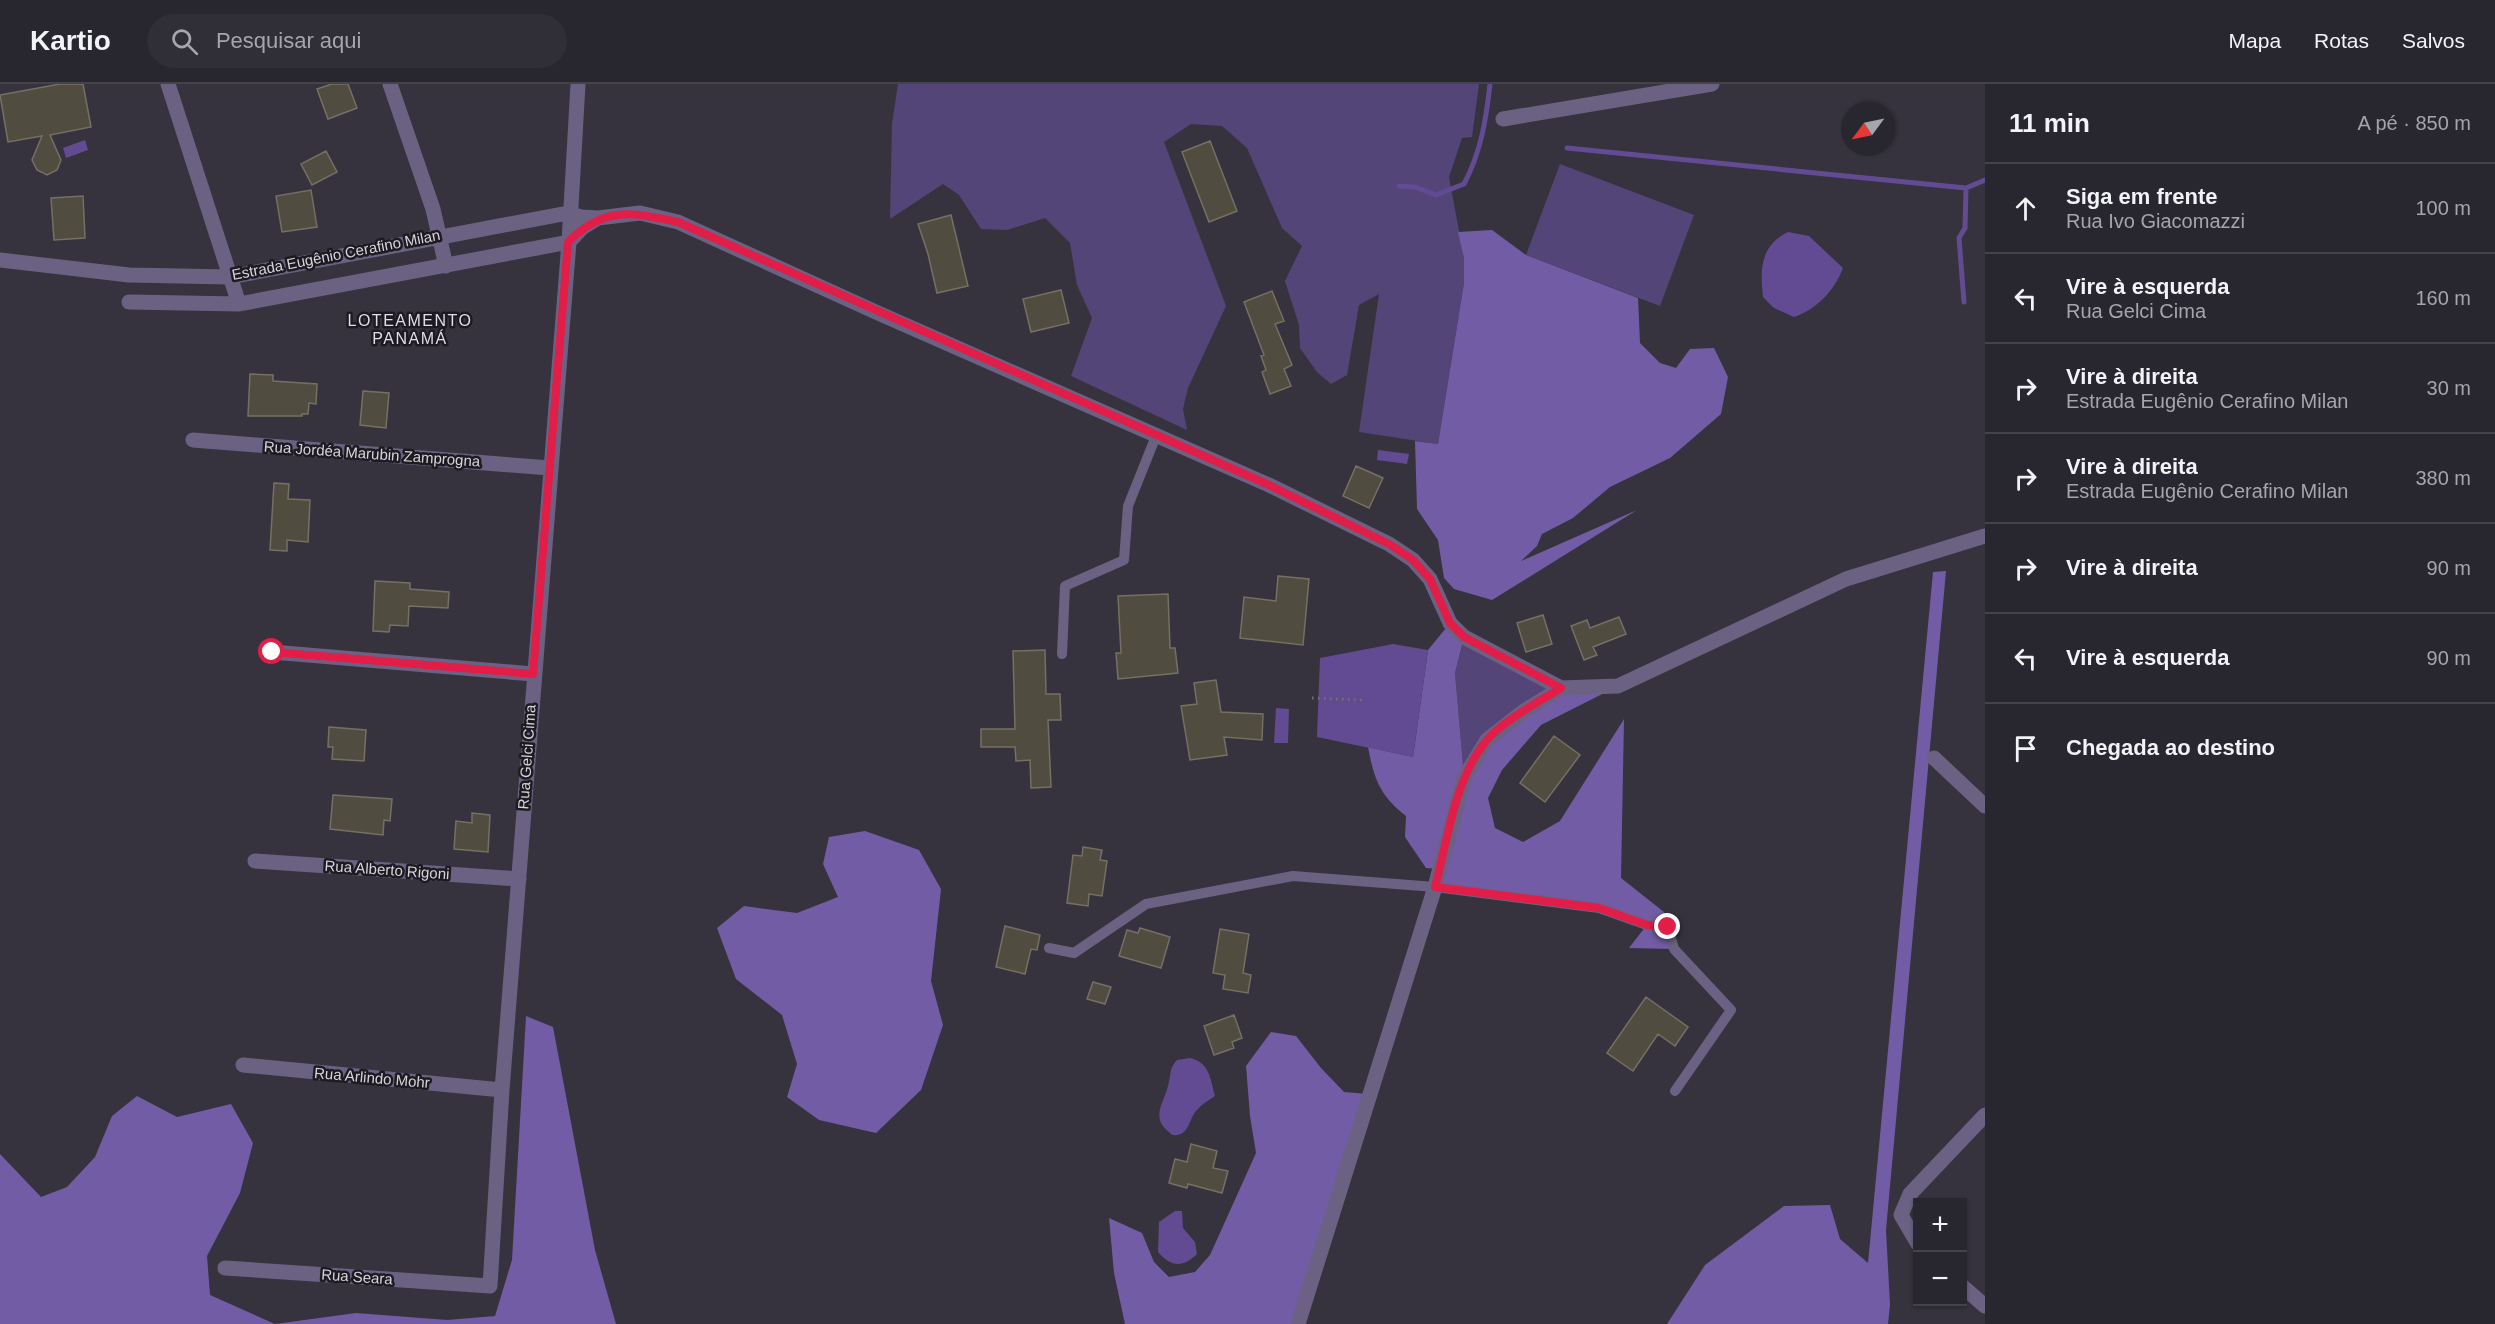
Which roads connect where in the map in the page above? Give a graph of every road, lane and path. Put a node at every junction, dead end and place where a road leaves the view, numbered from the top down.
1 (168, 84) edge
2 (390, 84) edge
3 (578, 84) edge
4 (1712, 84) edge
5 (1503, 119) dead end
6 (568, 213) junction
7 (598, 218) junction
8 (438, 236) junction
9 (568, 242) junction
10 (0, 259) edge
11 (446, 266) junction
12 (230, 277) junction
13 (129, 302) dead end
14 (239, 304) junction
15 (1155, 436) junction
16 (193, 440) dead end
17 (550, 468) junction
18 (1985, 536) edge
19 (272, 652) dead end
20 (1062, 654) dead end
21 (533, 674) junction
22 (1561, 688) junction
23 (1312, 698) dead end
24 (1363, 700) dead end
25 (1934, 758) dead end
26 (1985, 806) edge
27 (255, 861) dead end
28 (519, 879) junction
29 (1435, 887) junction
30 (1049, 948) dead end
31 (243, 1065) dead end
32 (502, 1090) junction
33 (1675, 1091) dead end
34 (1985, 1115) edge
35 (1913, 1237) edge
36 (225, 1268) dead end
37 (490, 1286) joint
38 (1967, 1290) edge
39 (1985, 1306) edge
40 (1298, 1324) edge

1 - 12 street
2 - 8 street
3 - 6 street, Rua Gelci Cima
4 - 5 street
6 - 7 street, Estrada Eugênio Cerafino Milan
6 - 8 street, Estrada Eugênio Cerafino Milan
6 - 9 street, Rua Gelci Cima
7 - 9 street, Estrada Eugênio Cerafino Milan
7 - 15 street, Estrada Eugênio Cerafino Milan
8 - 11 street
8 - 12 street, Estrada Eugênio Cerafino Milan
9 - 11 street, Estrada Eugênio Cerafino Milan
9 - 17 street, Rua Gelci Cima
10 - 12 street, Estrada Eugênio Cerafino Milan
11 - 14 street, Estrada Eugênio Cerafino Milan
12 - 14 street
13 - 14 street, Estrada Eugênio Cerafino Milan
15 - 20 lane
15 - 22 street, Estrada Eugênio Cerafino Milan
16 - 17 street, Rua Jordéa Marubin Zamprogna
17 - 21 street, Rua Gelci Cima
18 - 22 street
19 - 21 street
21 - 28 street, Rua Gelci Cima
22 - 29 street
23 - 24 path
25 - 26 street
27 - 28 street, Rua Alberto Rigoni
28 - 32 street, Rua Gelci Cima
29 - 30 lane
29 - 33 lane
29 - 40 street
31 - 32 street, Rua Arlindo Mohr
32 - 37 street, Rua Gelci Cima
34 - 35 street
36 - 37 street, Rua Seara
38 - 39 street

